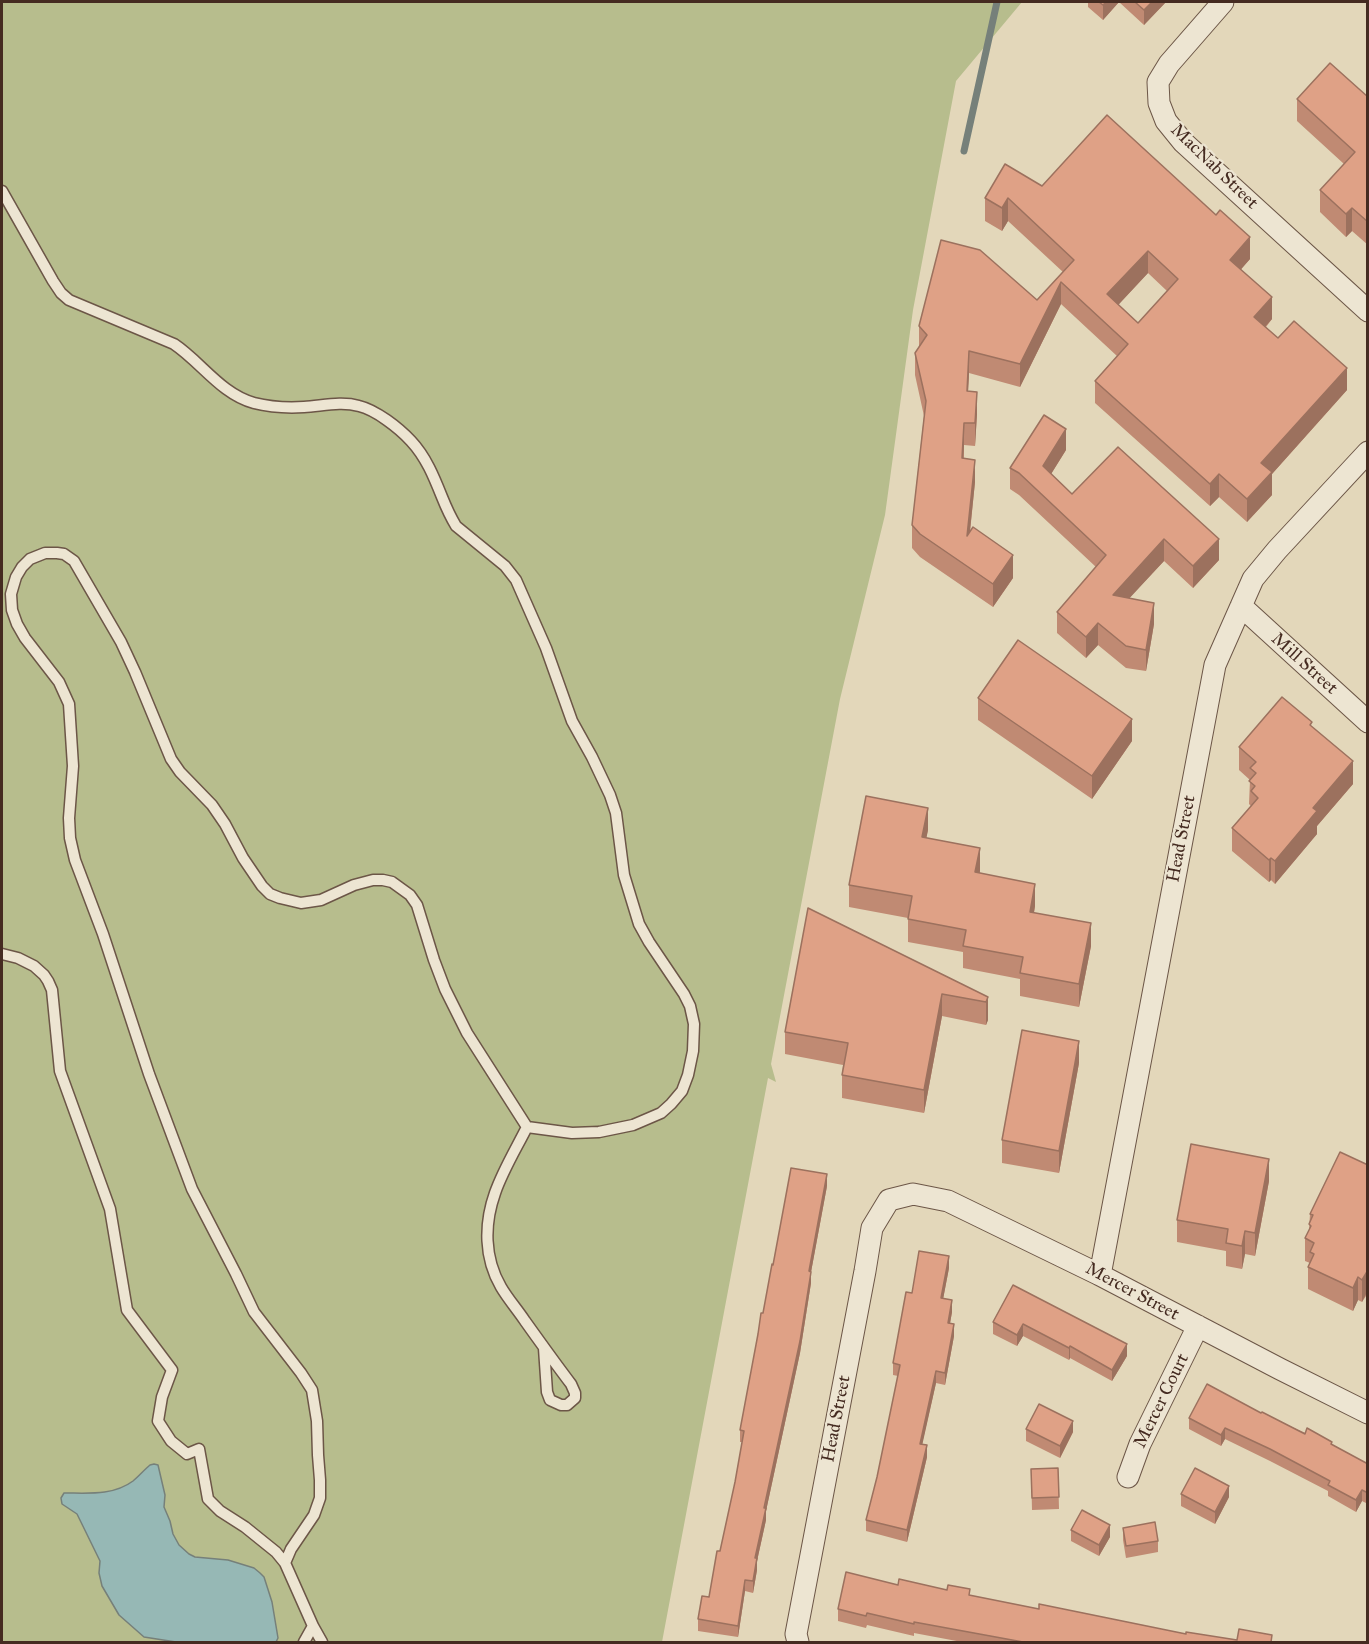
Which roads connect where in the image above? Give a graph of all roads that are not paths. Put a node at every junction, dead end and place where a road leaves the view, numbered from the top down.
1 (1223, 2) edge
2 (2, 191) edge
3 (1368, 311) edge
4 (1368, 452) edge
5 (1241, 606) junction
6 (1368, 722) edge
7 (2, 954) edge
8 (527, 1127) junction
9 (545, 1130) junction
10 (513, 1153) junction
11 (889, 1200) joint
12 (1100, 1275) junction
13 (1198, 1326) junction
14 (544, 1348) junction
15 (1368, 1413) edge
16 (1128, 1477) dead end
17 (285, 1563) junction
18 (313, 1626) junction
19 (304, 1642) edge
20 (322, 1642) edge
21 (798, 1642) edge

1 - 3 street, MacNab Street
2 - 9 lane
4 - 5 street, Head Street
5 - 6 street, Mill Street
5 - 12 street, Head Street
7 - 17 lane
8 - 9 lane
8 - 10 lane
8 - 17 lane
9 - 10 lane
10 - 14 lane
11 - 12 street, Mercer Street
11 - 21 street, Head Street
12 - 13 street, Mercer Street
13 - 15 street, Mercer Street
13 - 16 street, Mercer Court
14 - 14 lane
17 - 18 lane
18 - 19 lane
18 - 20 lane

